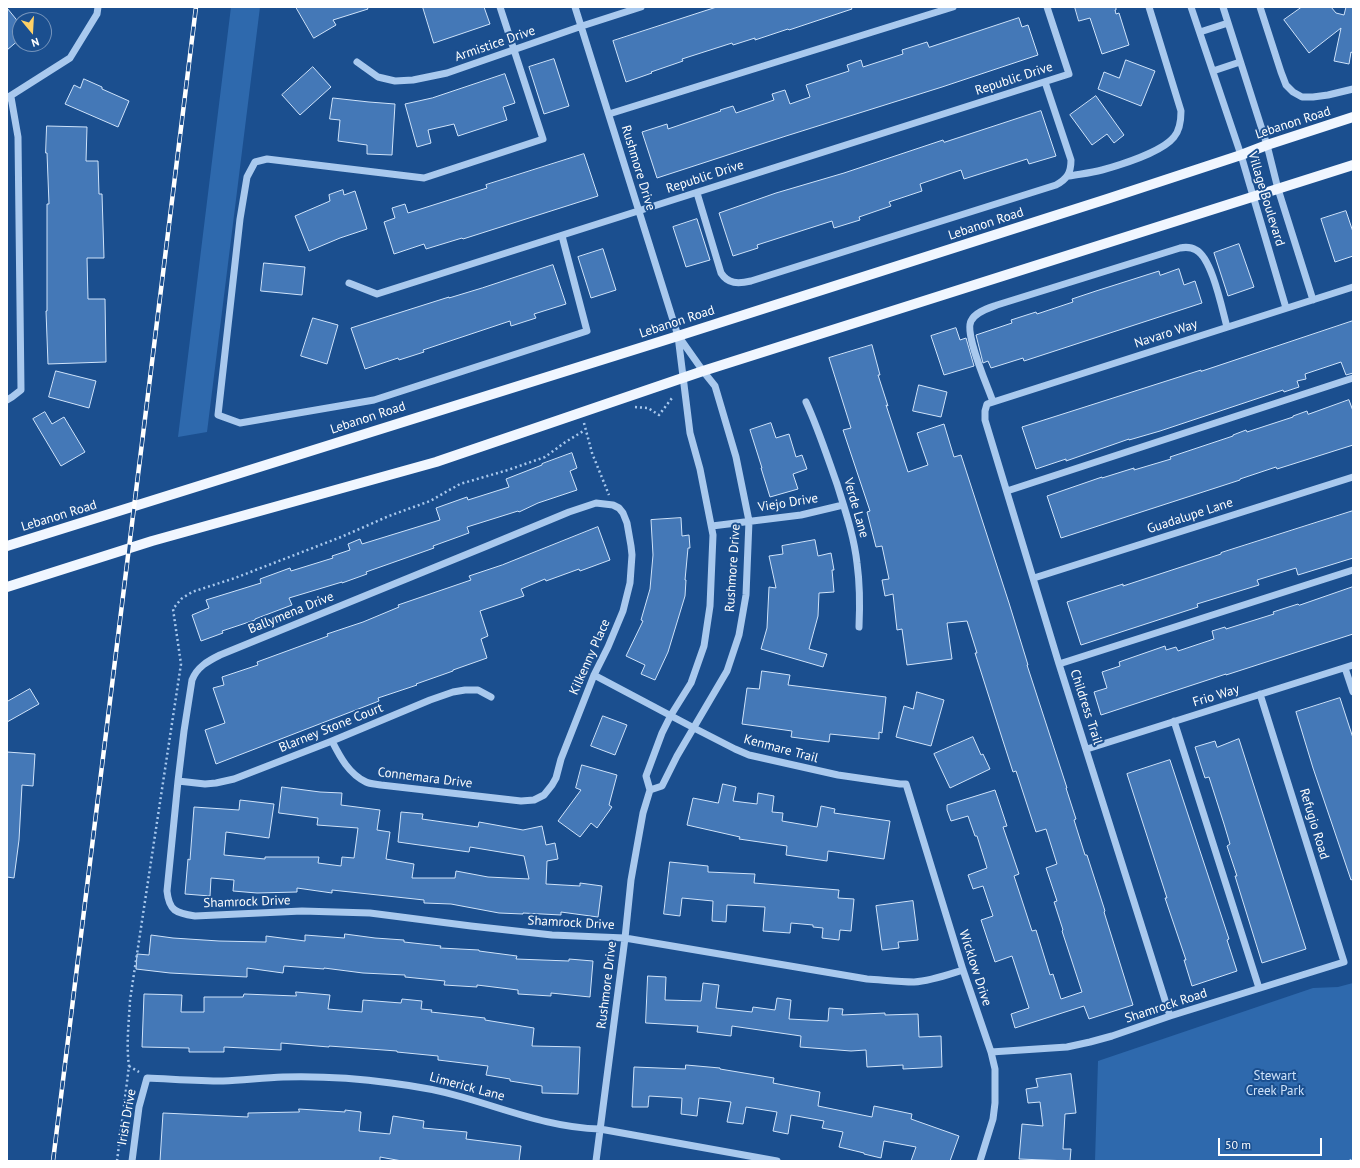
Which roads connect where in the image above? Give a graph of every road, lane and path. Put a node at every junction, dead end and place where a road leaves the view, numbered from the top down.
1 (98, 7) edge
2 (500, 7) edge
3 (576, 7) edge
4 (641, 7) edge
5 (953, 7) edge
6 (1047, 7) edge
7 (1149, 7) edge
8 (1191, 7) edge
9 (1223, 7) edge
10 (1260, 7) edge
11 (1228, 23) junction
12 (582, 26) junction
13 (1200, 32) junction
14 (514, 50) junction
15 (357, 62) dead end
16 (1240, 62) junction
17 (1213, 71) junction
18 (1045, 82) junction
19 (1353, 89) edge
20 (9, 98) edge
21 (609, 114) junction
22 (1353, 117) edge
23 (1267, 144) junction
24 (1241, 155) junction
25 (1353, 165) edge
26 (1069, 176) junction
27 (1278, 189) junction
28 (697, 192) junction
29 (1254, 197) junction
30 (639, 211) junction
31 (562, 236) junction
32 (349, 282) dead end
33 (1353, 287) edge
34 (1314, 300) junction
35 (1286, 308) junction
36 (1227, 327) junction
37 (678, 336) junction
38 (703, 371) junction
39 (683, 378) junction
40 (1353, 378) edge
41 (672, 398) dead end
42 (7, 400) edge
43 (806, 402) dead end
44 (990, 403) junction
45 (631, 407) dead end
46 (582, 412) junction
47 (590, 422) dead end
48 (584, 424) junction
49 (585, 430) junction
50 (1353, 477) edge
51 (1007, 491) junction
52 (613, 505) junction
53 (843, 505) junction
54 (749, 521) junction
55 (712, 526) junction
56 (7, 546) edge
57 (1353, 570) edge
58 (1034, 578) junction
59 (7, 587) edge
60 (859, 627) dead end
61 (1059, 664) junction
62 (1353, 666) edge
63 (1345, 668) junction
64 (594, 675) junction
65 (1353, 692) edge
66 (1260, 694) junction
67 (491, 697) dead end
68 (671, 715) junction
69 (1174, 721) junction
70 (694, 728) junction
71 (332, 741) junction
72 (1087, 749) junction
73 (178, 781) junction
74 (906, 784) joint
75 (650, 790) junction
76 (534, 800) joint
77 (174, 911) joint
78 (625, 938) junction
79 (1344, 962) joint
80 (963, 970) junction
81 (1259, 988) junction
82 (1170, 1016) junction
83 (991, 1052) junction
84 (147, 1078) joint
85 (600, 1129) junction
86 (1353, 1158) edge
87 (117, 1161) edge
88 (132, 1161) edge
89 (596, 1161) edge
90 (777, 1161) edge
91 (980, 1161) edge
92 (1350, 1161) edge

1 - 20 street
2 - 14 street
3 - 12 street, Rushmore Drive
4 - 12 street, Armistice Drive
5 - 21 street
6 - 18 street, Republic Drive
7 - 26 street
8 - 13 street, Village Boulevard
9 - 11 street, Village Boulevard
10 - 19 street
11 - 13 street
11 - 16 street, Village Boulevard
12 - 14 street, Armistice Drive
12 - 21 street, Rushmore Drive
13 - 17 street, Village Boulevard
14 - 15 street, Armistice Drive
14 - 31 street
16 - 17 street
16 - 23 street, Village Boulevard
17 - 24 street, Village Boulevard
18 - 26 street
18 - 28 street, Republic Drive
20 - 42 street
21 - 30 street, Rushmore Drive
22 - 23 main road, Lebanon Road
23 - 24 main road, Lebanon Road
23 - 27 street, Village Boulevard
24 - 29 street, Village Boulevard
24 - 37 main road, Lebanon Road
25 - 27 main road
26 - 28 street
27 - 29 main road
27 - 34 street, Village Boulevard
28 - 30 street, Republic Drive
29 - 35 street, Village Boulevard
29 - 38 main road
30 - 31 street, Republic Drive
30 - 37 street, Rushmore Drive
31 - 32 street, Republic Drive
33 - 34 street, Navaro Way
34 - 35 street, Navaro Way
35 - 36 street, Navaro Way
36 - 44 street, Navaro Way
36 - 44 street
37 - 38 street, Rushmore Drive
37 - 39 street, Rushmore Drive
37 - 56 main road, Lebanon Road
38 - 39 main road
38 - 54 street, Rushmore Drive
39 - 46 main road
39 - 55 street, Rushmore Drive
40 - 51 street
41 - 45 path
43 - 53 street, Verde Lane
44 - 51 street, Childress Trail
46 - 48 path
46 - 59 main road
47 - 48 path
48 - 49 path
49 - 52 path
49 - 87 path
50 - 58 street, Guadalupe Lane
51 - 58 street, Childress Trail
52 - 64 street, Kilkenny Place
52 - 73 street, Ballymena Drive
53 - 54 street, Viejo Drive
53 - 60 street, Verde Lane
54 - 55 street, Viejo Drive
54 - 70 street, Rushmore Drive
55 - 68 street, Rushmore Drive
57 - 61 street
58 - 61 street, Childress Trail
61 - 72 street, Childress Trail
62 - 63 street, Frio Way
63 - 65 street
63 - 66 street, Frio Way
64 - 68 street, Kenmare Trail
64 - 76 street, Kilkenny Place
66 - 69 street, Frio Way
66 - 79 street, Refugio Road
67 - 71 street, Blarney Stone Court
68 - 70 street, Kenmare Trail
68 - 75 street, Rushmore Drive
69 - 72 street, Frio Way
69 - 81 street
70 - 74 street, Kenmare Trail
70 - 75 street, Rushmore Drive
71 - 73 street, Blarney Stone Court
71 - 76 street, Connemara Drive
72 - 82 street, Childress Trail
73 - 77 street, Ballymena Drive
74 - 80 street, Wicklow Drive
75 - 78 street, Rushmore Drive
77 - 78 street, Shamrock Drive
78 - 80 street, Shamrock Drive
78 - 85 street, Rushmore Drive
79 - 81 street, Shamrock Road
80 - 83 street, Wicklow Drive
81 - 82 street, Shamrock Road
82 - 83 street, Shamrock Road
83 - 91 street, Wicklow Drive
84 - 85 street, Limerick Lane
84 - 88 street, Irish Drive
85 - 89 street, Rushmore Drive
85 - 90 street, Limerick Lane
86 - 92 path

